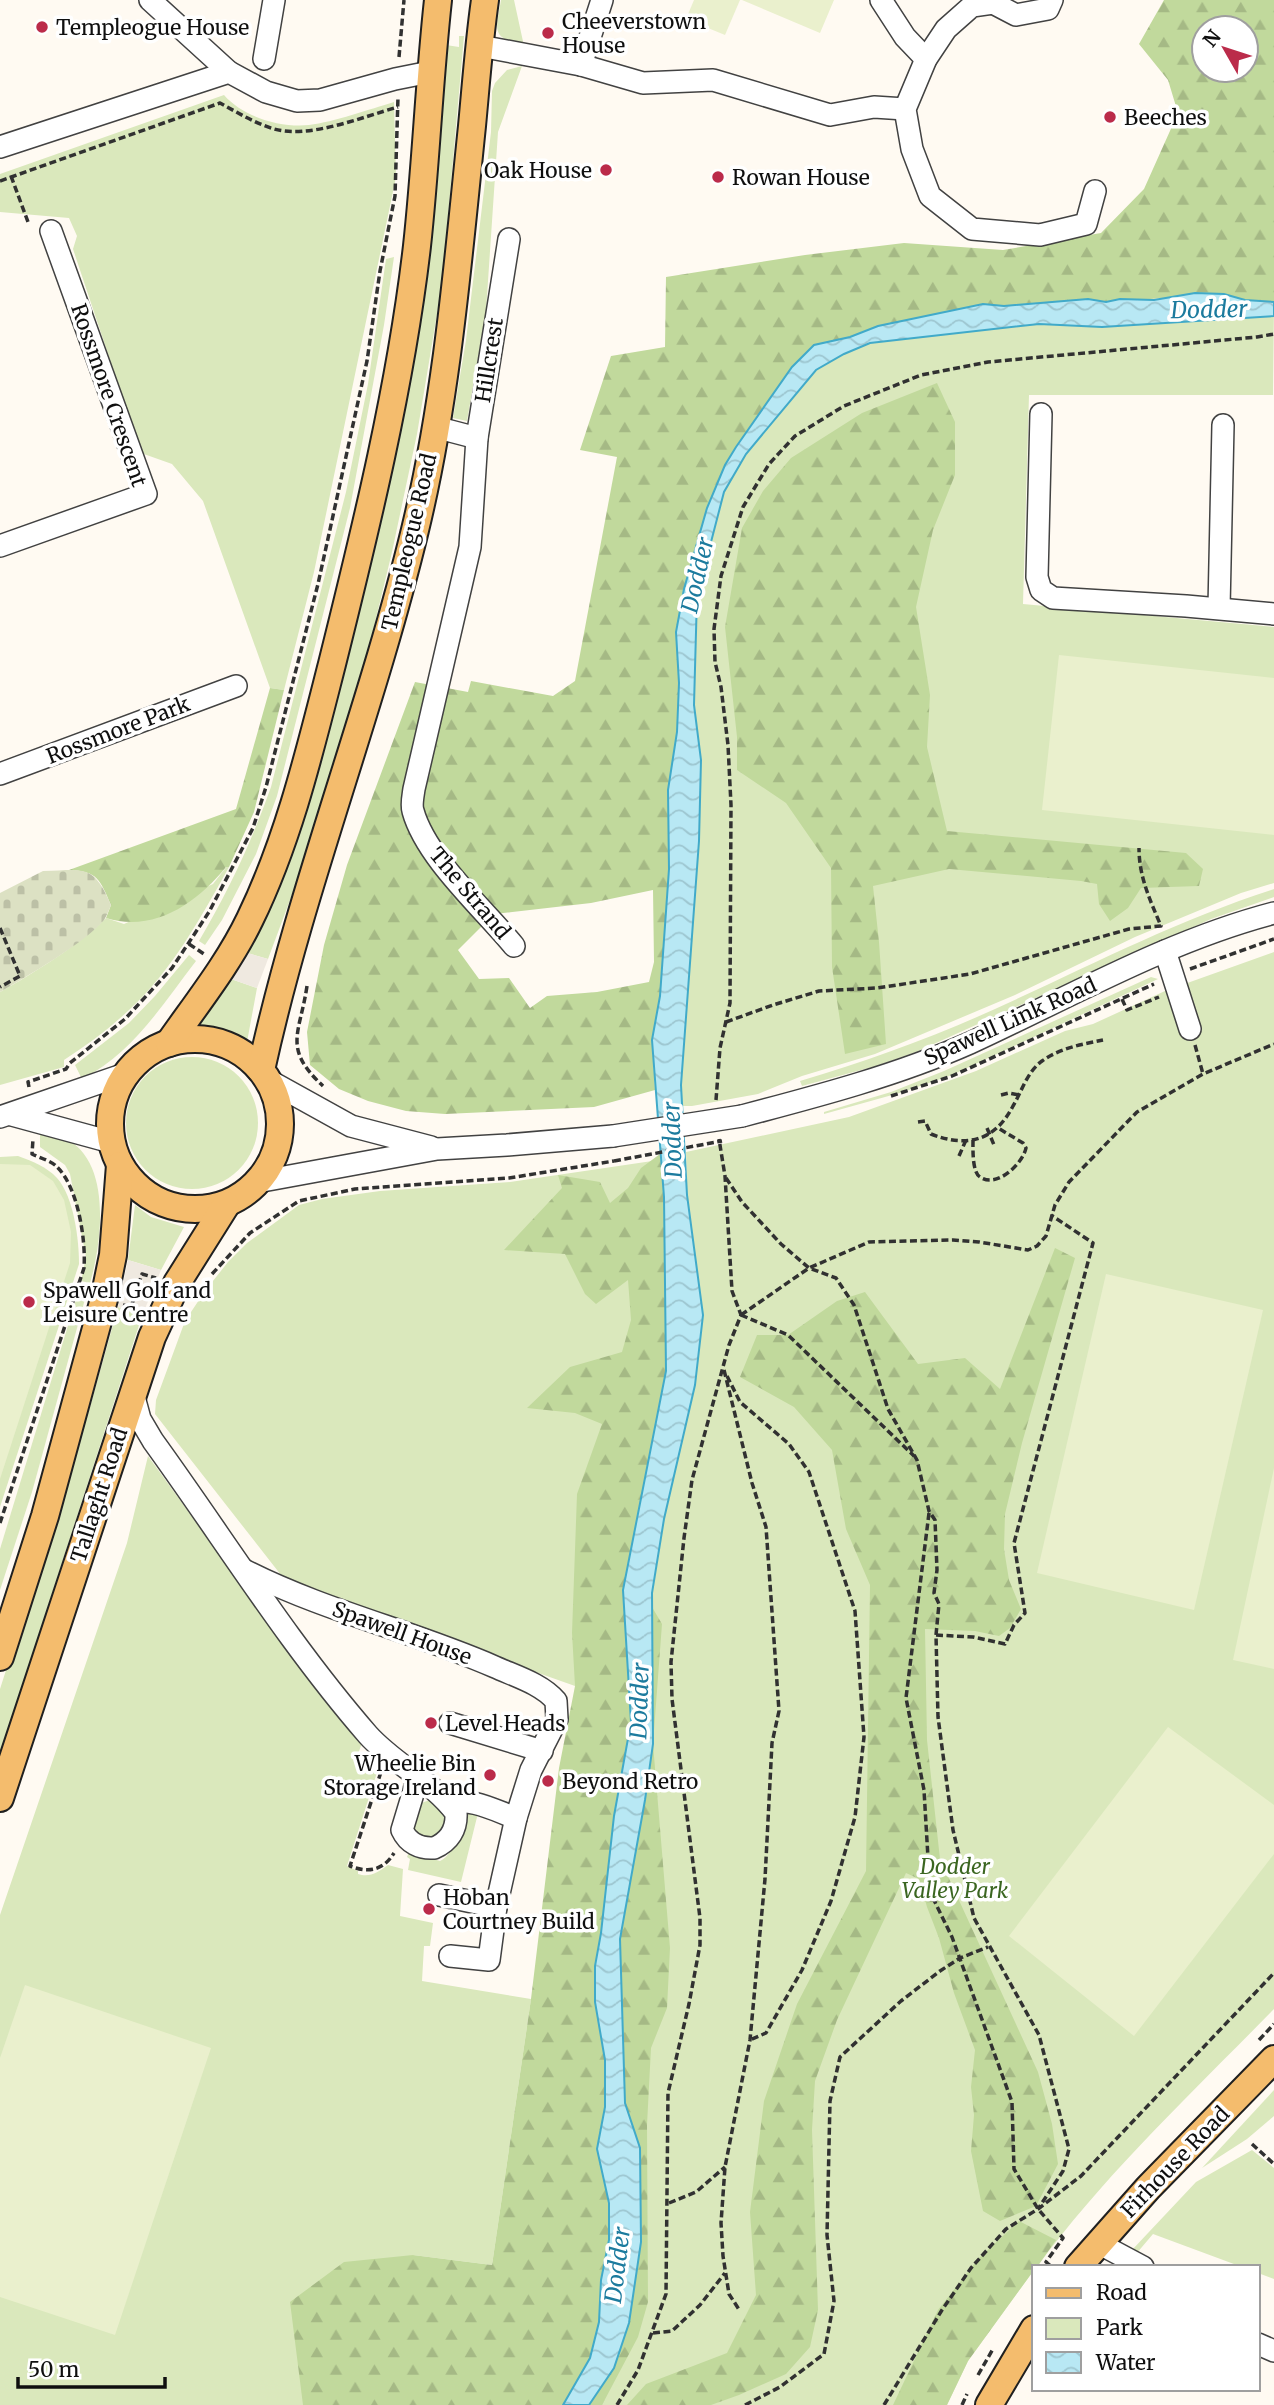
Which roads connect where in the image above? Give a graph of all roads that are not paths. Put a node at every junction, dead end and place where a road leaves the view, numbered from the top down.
1 (150, 0) edge
2 (274, 0) edge
3 (438, 0) edge
4 (485, 0) edge
5 (602, 0) edge
6 (881, 0) edge
7 (1052, 0) edge
8 (480, 46) junction
9 (264, 59) dead end
10 (926, 59) junction
11 (581, 65) junction
12 (229, 72) junction
13 (430, 72) junction
14 (905, 109) junction
15 (0, 147) edge
16 (1095, 191) dead end
17 (51, 231) dead end
18 (509, 239) dead end
19 (1041, 414) dead end
20 (1223, 425) dead end
21 (435, 427) junction
22 (477, 438) junction
23 (0, 546) edge
24 (1219, 608) junction
25 (1274, 614) edge
26 (439, 677) joint
27 (236, 686) dead end
28 (0, 774) edge
29 (1274, 913) edge
30 (514, 946) dead end
31 (1166, 951) junction
32 (1190, 1029) road end
33 (169, 1042) junction
34 (125, 1074) junction
35 (264, 1075) junction
36 (6, 1116) edge
37 (437, 1149) junction
38 (116, 1154) junction
39 (257, 1182) junction
40 (226, 1205) junction
41 (132, 1393) junction
42 (153, 1441) junction
43 (113, 1453) junction
44 (242, 1569) junction
45 (0, 1657) edge
46 (450, 1723) dead end
47 (542, 1751) junction
48 (429, 1778) junction
49 (0, 1798) edge
50 (458, 1804) junction
51 (516, 1818) junction
52 (439, 1895) dead end
53 (496, 1907) junction
54 (450, 1956) dead end
55 (1274, 2059) edge
56 (1098, 2243) junction
57 (1080, 2265) edge
58 (1139, 2265) edge
59 (1032, 2332) edge
60 (989, 2405) edge

1 - 12 street
2 - 9 street
3 - 13 main road
4 - 8 main road, Templeogue Road
5 - 11 street
6 - 10 street
7 - 10 street
8 - 11 street
8 - 21 main road, Templeogue Road
10 - 14 street
11 - 14 street
12 - 13 street
12 - 15 street
13 - 33 main road
14 - 16 street
17 - 23 street, Rossmore Crescent
18 - 22 street, Hillcrest
19 - 24 street
20 - 24 street
21 - 22 street
21 - 35 main road, Templeogue Road
22 - 26 street, Hillcrest
24 - 25 street
26 - 30 street, The Strand
27 - 28 street, Rossmore Park
29 - 31 street, Spawell Link Road
31 - 32 street
31 - 37 street, Spawell Link Road, bridge
33 - 34 main road
33 - 35 main road
34 - 36 street
34 - 38 main road
35 - 37 street
35 - 39 main road
36 - 38 street
37 - 39 street
38 - 40 main road
38 - 45 main road
39 - 40 main road
40 - 41 main road, Tallaght Road
41 - 42 street, Spawell House
41 - 43 main road, Tallaght Road
42 - 43 street
42 - 44 street, Spawell House
43 - 49 main road, Tallaght Road
44 - 47 street, Spawell House
44 - 48 street, Spawell House
46 - 47 street
47 - 51 street
48 - 50 street, Spawell House
48 - 50 street
50 - 51 street
51 - 53 street
52 - 53 street
53 - 54 street
55 - 56 main road, Firhouse Road
56 - 57 main road, Firhouse Road
56 - 58 street
59 - 60 main road

